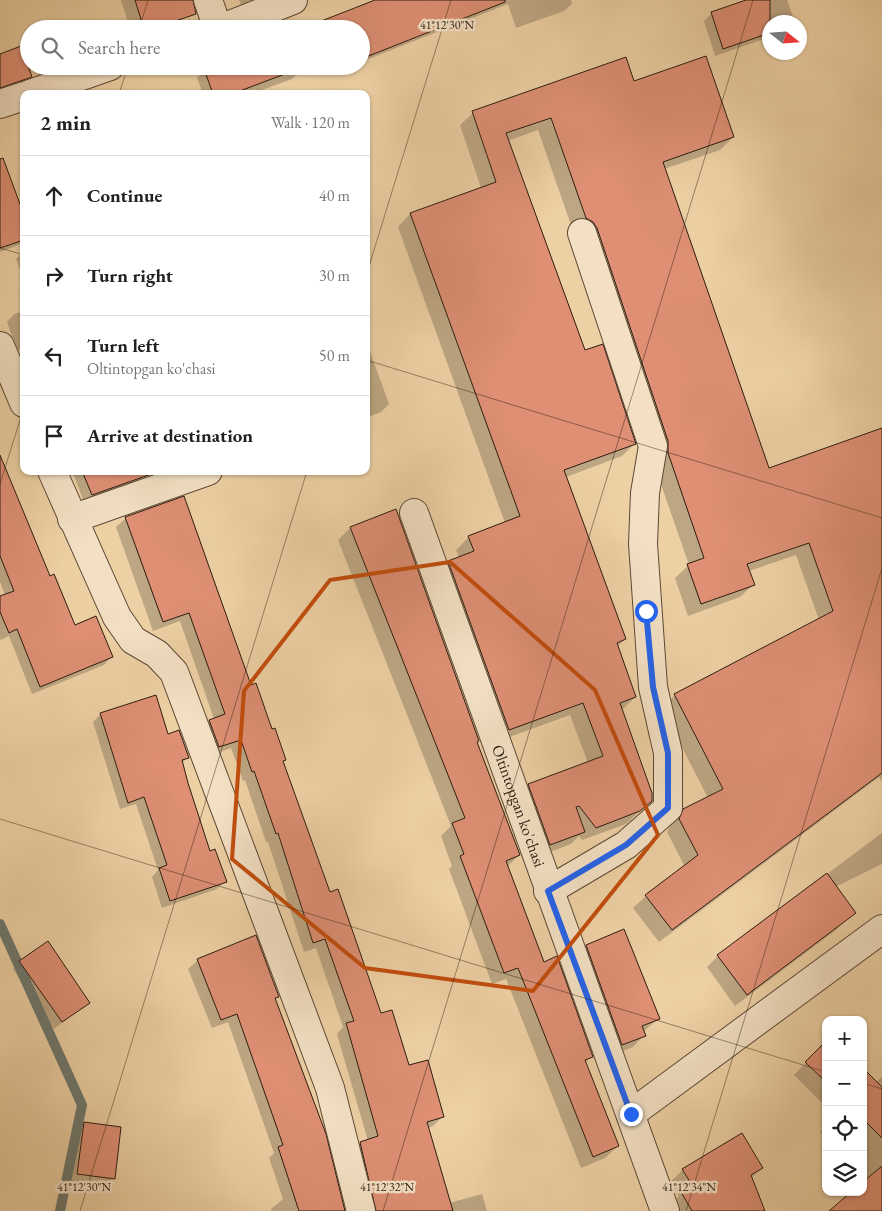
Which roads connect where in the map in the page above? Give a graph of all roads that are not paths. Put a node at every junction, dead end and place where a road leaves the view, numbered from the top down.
1 (208, 0) edge
2 (292, 0) edge
3 (216, 20) edge
4 (242, 20) edge
5 (84, 75) edge
6 (41, 90) edge
7 (20, 97) edge
8 (0, 104) edge
9 (582, 233) dead end
10 (0, 346) edge
11 (20, 394) edge
12 (54, 475) edge
13 (196, 475) edge
14 (414, 512) dead end
15 (72, 518) junction
16 (548, 891) junction
17 (882, 929) edge
18 (631, 1114) junction
19 (361, 1211) edge
20 (665, 1211) edge

1 - 3 street
2 - 4 street
5 - 6 street
7 - 8 street
9 - 16 street
10 - 11 street
12 - 15 street
13 - 15 street
14 - 16 street, Oltintopgan ko'chasi
15 - 19 street
16 - 18 street, Oltintopgan ko'chasi
17 - 18 street
18 - 20 street, Oltintopgan ko'chasi

